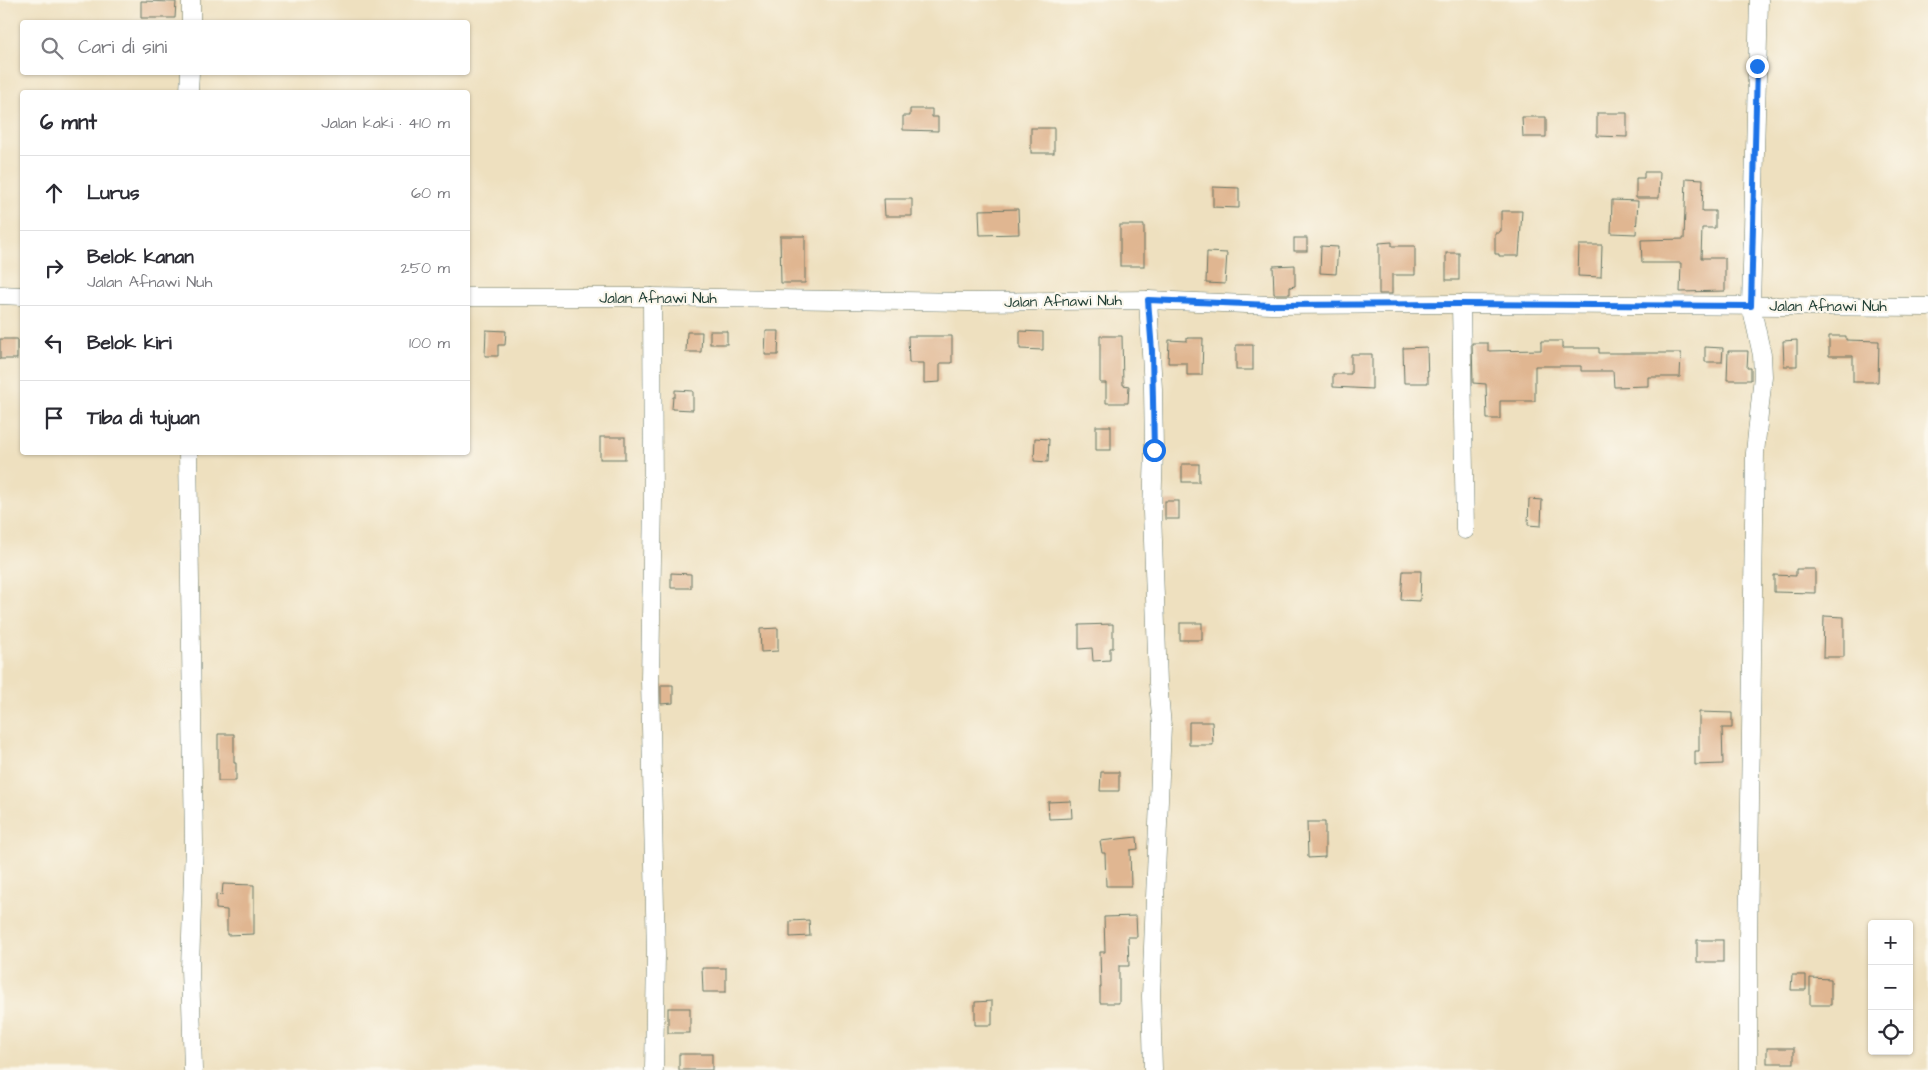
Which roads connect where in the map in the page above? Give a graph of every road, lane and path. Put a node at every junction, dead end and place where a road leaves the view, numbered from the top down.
1 (191, 0) edge
2 (1759, 0) edge
3 (191, 20) edge
4 (190, 75) edge
5 (190, 90) edge
6 (0, 296) edge
7 (20, 296) edge
8 (470, 297) edge
9 (652, 297) junction
10 (1148, 300) junction
11 (1461, 304) junction
12 (1751, 306) junction
13 (1928, 307) edge
14 (188, 455) edge
15 (1464, 530) dead end
16 (193, 1070) edge
17 (654, 1070) edge
18 (1153, 1070) edge
19 (1748, 1070) edge

1 - 3 street
2 - 12 street
4 - 5 street
6 - 7 street
8 - 9 street, Jalan Afnawi Nuh
9 - 10 street, Jalan Afnawi Nuh
9 - 17 street
10 - 11 street, Jalan Afnawi Nuh
10 - 18 street
11 - 12 street, Jalan Afnawi Nuh
11 - 15 street
12 - 13 street, Jalan Afnawi Nuh
12 - 19 street
14 - 16 street

